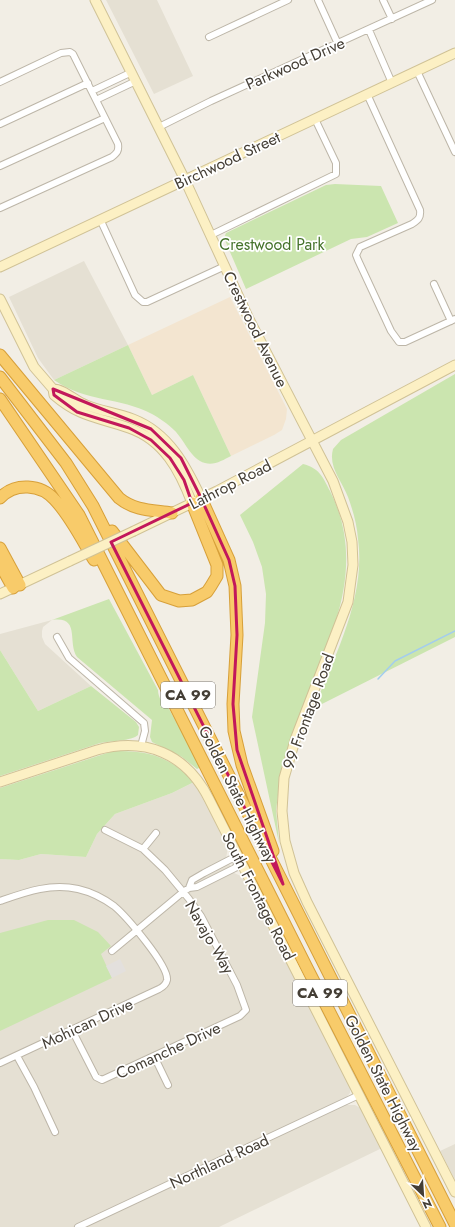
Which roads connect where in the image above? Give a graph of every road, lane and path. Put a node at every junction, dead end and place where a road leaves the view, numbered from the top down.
1 (95, 0) edge
2 (288, 0) edge
3 (318, 0) edge
4 (383, 0) edge
5 (432, 0) edge
6 (392, 19) junction
7 (368, 30) junction
8 (209, 37) dead end
9 (338, 44) junction
10 (455, 53) edge
11 (418, 71) junction
12 (132, 72) junction
13 (136, 80) junction
14 (0, 82) edge
15 (88, 83) junction
16 (392, 83) junction
17 (92, 91) junction
18 (367, 94) junction
19 (96, 100) junction
20 (105, 118) junction
21 (315, 119) junction
22 (0, 124) edge
23 (159, 127) junction
24 (455, 152) edge
25 (0, 166) edge
26 (185, 180) junction
27 (0, 208) edge
28 (100, 219) junction
29 (211, 235) junction
30 (225, 266) junction
31 (0, 267) edge
32 (434, 284) dead end
33 (0, 299) edge
34 (453, 320) edge
35 (0, 355) edge
36 (455, 365) edge
37 (0, 377) edge
38 (0, 399) edge
39 (312, 441) junction
40 (0, 498) edge
41 (197, 501) junction
42 (93, 506) junction
43 (172, 513) junction
44 (0, 548) edge
45 (0, 564) edge
46 (16, 586) junction
47 (0, 594) edge
48 (57, 637) dead end
49 (141, 746) junction
50 (202, 759) junction
51 (0, 782) edge
52 (105, 830) dead end
53 (156, 833) dead end
54 (143, 849) junction
55 (241, 860) junction
56 (283, 884) junction
57 (186, 890) junction
58 (0, 901) edge
59 (137, 931) junction
60 (112, 951) dead end
61 (246, 1010) joint
62 (72, 1030) junction
63 (17, 1056) junction
64 (154, 1056) junction
65 (0, 1063) edge
66 (168, 1085) dead end
67 (359, 1095) junction
68 (54, 1132) dead end
69 (455, 1192) edge
70 (455, 1224) edge
71 (78, 1227) edge
72 (426, 1227) edge
73 (440, 1227) edge

1 - 12 street, Crestwood Avenue
2 - 8 street
3 - 9 street
4 - 6 street
5 - 6 street, Parkwood Drive
6 - 7 street, Parkwood Drive
7 - 9 street, Parkwood Drive
7 - 16 street
9 - 23 street, Parkwood Drive
10 - 11 street, Birchwood Street
11 - 16 street, Birchwood Street
11 - 24 street
12 - 13 street, Crestwood Avenue
12 - 17 street
13 - 19 street
13 - 23 street, Crestwood Avenue
14 - 15 street
15 - 17 street
15 - 22 street
16 - 18 street, Birchwood Street
17 - 19 street
18 - 21 street, Birchwood Street
18 - 34 street
19 - 20 street
20 - 25 street
20 - 27 street
21 - 26 street, Birchwood Street
21 - 29 street
23 - 26 street, Crestwood Avenue
26 - 28 street, Birchwood Street
26 - 29 street, Crestwood Avenue
28 - 30 street
28 - 31 street, Birchwood Street
29 - 30 street, Crestwood Avenue
30 - 39 street, Crestwood Avenue
32 - 34 street
33 - 41 street
35 - 43 highway
36 - 39 street, Lathrop Road
37 - 42 highway, Golden State Highway / CA 99
38 - 50 highway, Golden State Highway / CA 99
39 - 41 street, Lathrop Road
39 - 69 street, 99 Frontage Road
40 - 50 highway
41 - 42 highway
41 - 43 street, Lathrop Road
41 - 56 highway
42 - 56 highway, Golden State Highway / CA 99
43 - 46 street, Lathrop Road, bridge
44 - 46 highway
45 - 46 highway
46 - 47 street, Lathrop Road
48 - 49 street
49 - 51 street, South Frontage Road
49 - 55 street, South Frontage Road
50 - 73 highway, Golden State Highway / CA 99
52 - 54 street, Navajo Way
53 - 54 street
54 - 57 street, Navajo Way
55 - 57 street
55 - 67 street, South Frontage Road
56 - 70 highway, Golden State Highway / CA 99
57 - 59 street
57 - 61 street, Navajo Way
58 - 59 street
59 - 60 street
59 - 62 street, Mohican Drive
61 - 64 street, Comanche Drive
62 - 63 street, Mohican Drive
62 - 64 street, Comanche Drive
63 - 65 street, Mohican Drive
63 - 68 street
64 - 66 street
67 - 71 street, Northland Road
67 - 72 street, South Frontage Road

